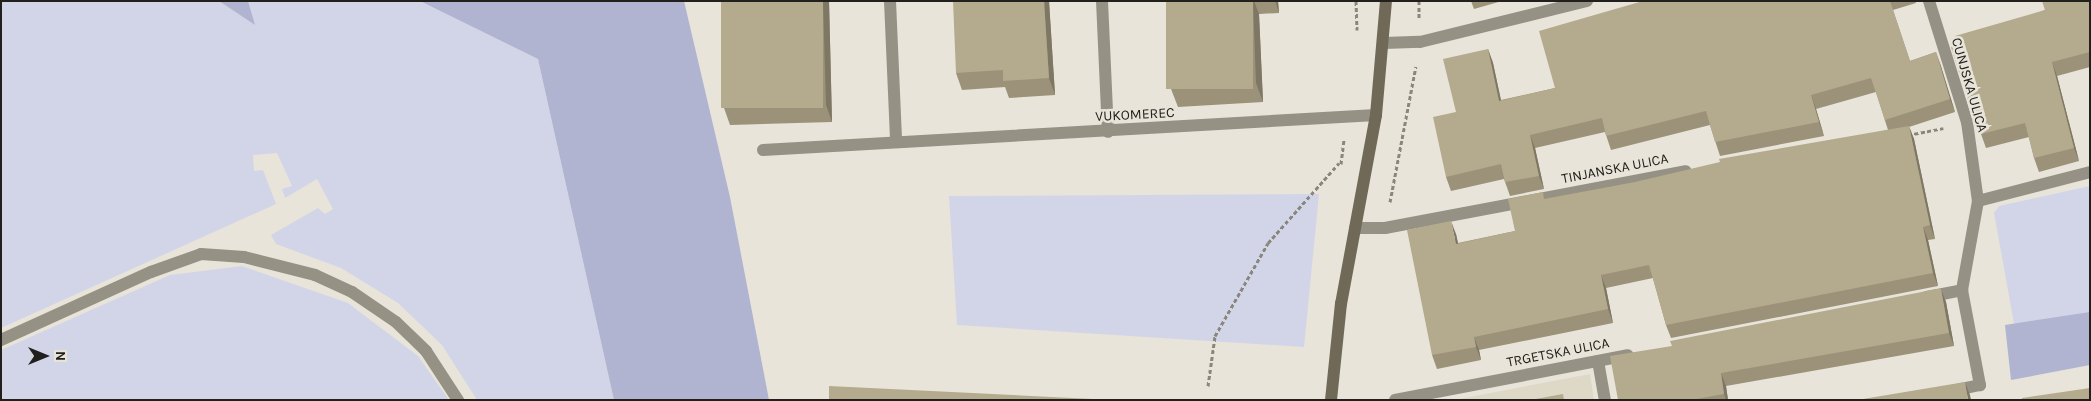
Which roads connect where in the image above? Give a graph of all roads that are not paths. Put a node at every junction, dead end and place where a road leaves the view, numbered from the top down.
1 (890, 1) edge
2 (1102, 1) edge
3 (1386, 1) edge
4 (1587, 1) edge
5 (1929, 1) edge
6 (1384, 43) junction
7 (1376, 115) junction
8 (1108, 132) junction
9 (896, 141) junction
10 (763, 150) dead end
11 (1696, 169) edge
12 (2090, 172) edge
13 (1978, 201) junction
14 (1356, 228) junction
15 (1962, 290) junction
16 (1914, 300) edge
17 (1, 340) edge
18 (1646, 352) edge
19 (1598, 361) junction
20 (1933, 394) edge
21 (458, 400) edge
22 (1331, 400) edge
23 (1395, 400) edge
24 (1605, 400) edge

1 - 9 street
2 - 8 street
3 - 6 street
4 - 6 street
5 - 13 street, CUNJSKA ULICA
6 - 7 street
7 - 8 street, VUKOMEREC
7 - 14 street
8 - 9 street, VUKOMEREC
9 - 10 street, VUKOMEREC
11 - 14 street, TINJANSKA ULICA
12 - 13 street
13 - 15 street, CUNJSKA ULICA
14 - 22 street
15 - 16 street
15 - 20 street, CUNJSKA ULICA
17 - 21 street
18 - 19 street, TRGETSKA ULICA
19 - 23 street, TRGETSKA ULICA
19 - 24 street

